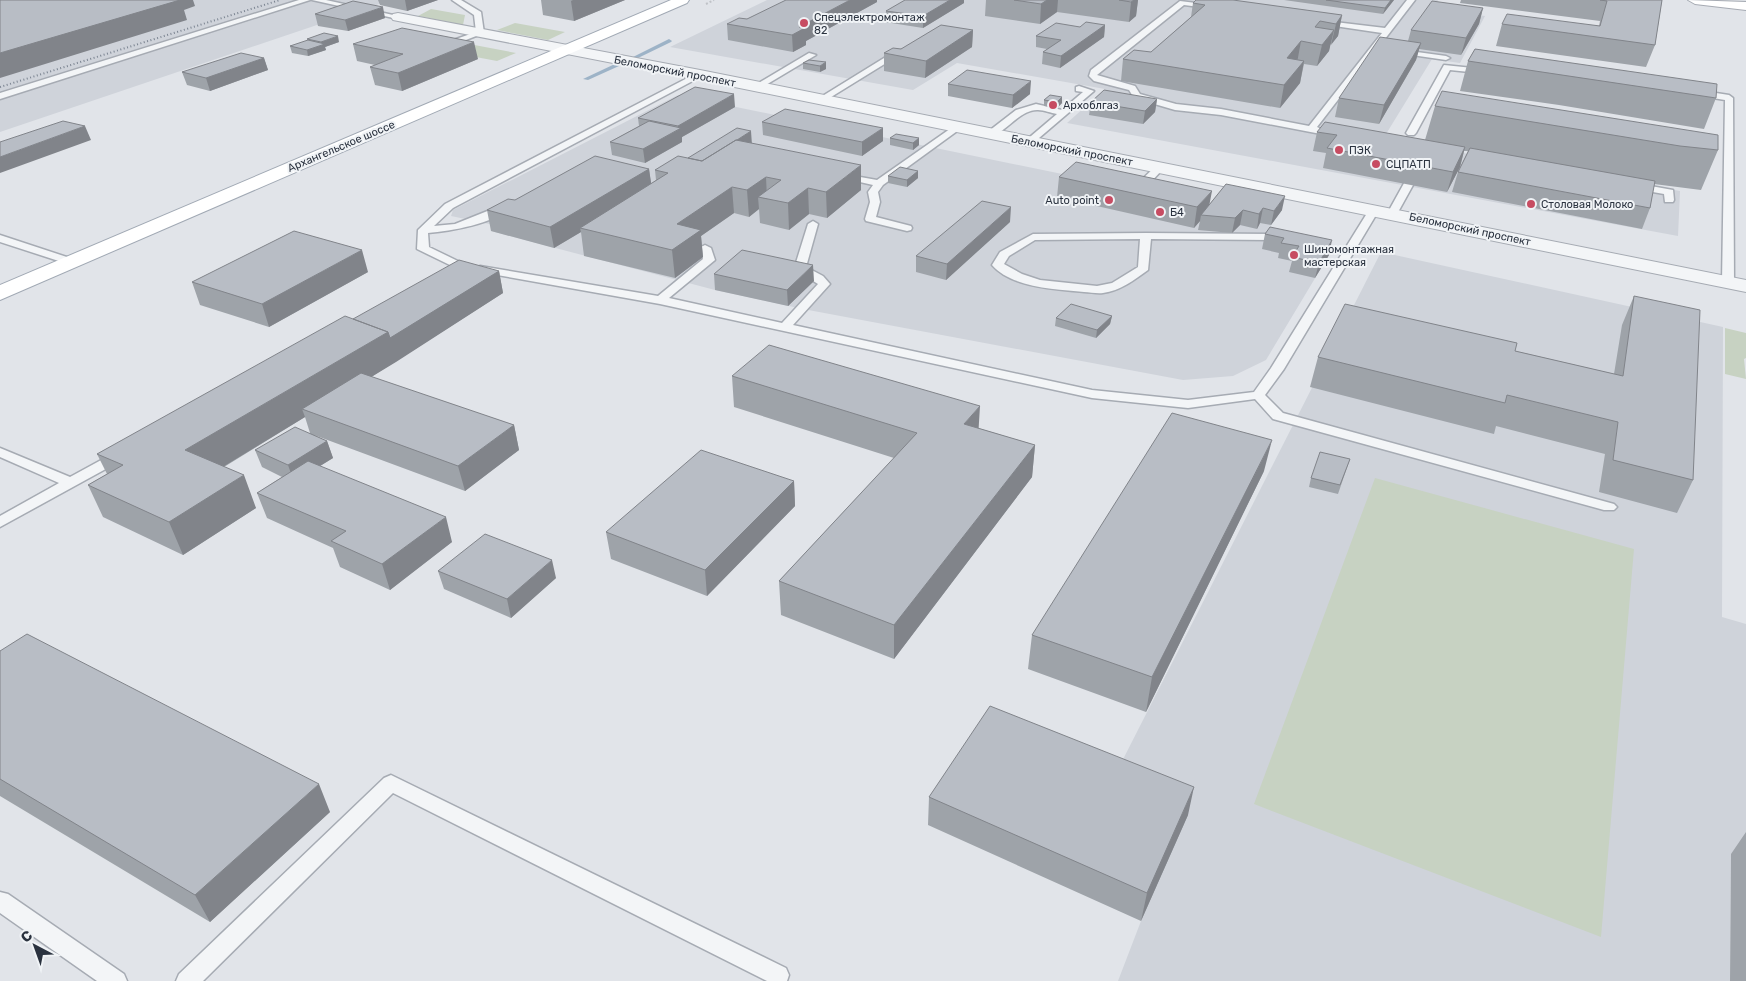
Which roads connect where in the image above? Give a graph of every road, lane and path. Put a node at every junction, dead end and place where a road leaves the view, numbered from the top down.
1 (306, 0) edge
2 (316, 0) edge
3 (456, 0) edge
4 (682, 0) edge
5 (1411, 0) edge
6 (1695, 0) edge
7 (1700, 0) edge
8 (1203, 3) edge
9 (1746, 6) edge
10 (1220, 8) edge
11 (398, 17) joint
12 (1308, 20) edge
13 (1387, 31) junction
14 (480, 33) junction
15 (908, 47) edge
16 (439, 49) edge
17 (567, 49) junction
18 (1383, 49) junction
19 (812, 54) dead end
20 (1446, 58) edge
21 (1490, 63) edge
22 (700, 75) junction
23 (756, 87) junction
24 (1079, 89) dead end
25 (1690, 92) edge
26 (0, 96) edge
27 (820, 100) junction
28 (1064, 113) junction
29 (957, 127) junction
30 (1311, 129) junction
31 (1330, 132) edge
32 (1411, 133) dead end
33 (990, 134) junction
34 (1029, 142) junction
35 (1422, 160) edge
36 (1159, 168) junction
37 (832, 172) edge
38 (879, 183) junction
39 (1620, 184) edge
40 (1158, 191) edge
41 (518, 200) edge
42 (1669, 200) dead end
43 (1374, 210) junction
44 (1392, 214) junction
45 (813, 224) dead end
46 (907, 228) dead end
47 (423, 230) junction
48 (1146, 236) junction
49 (0, 238) edge
50 (1295, 241) edge
51 (705, 248) dead end
52 (72, 262) junction
53 (460, 266) junction
54 (442, 276) edge
55 (1728, 282) junction
56 (1746, 286) edge
57 (0, 293) edge
58 (660, 300) junction
59 (786, 326) junction
60 (1258, 396) junction
61 (130, 450) edge
62 (0, 452) edge
63 (70, 483) junction
64 (1609, 507) dead end
65 (0, 522) edge
66 (0, 901) edge
67 (778, 975) dead end
68 (116, 981) edge
69 (187, 981) edge

1 - 26 lane
2 - 11 lane
3 - 14 lane
4 - 17 main road, Архангельское шоссе
5 - 13 lane
6 - 7 main road
7 - 9 main road
8 - 10 lane
8 - 30 lane
11 - 14 street, Беломорский проспект
12 - 13 lane
13 - 18 lane
14 - 16 lane
14 - 17 street, Беломорский проспект
15 - 27 lane
17 - 22 street, Беломорский проспект
17 - 52 main road, Архангельское шоссе
18 - 20 lane
18 - 30 lane
19 - 23 lane
21 - 32 lane
22 - 23 street, Беломорский проспект
22 - 47 lane
23 - 27 street, Беломорский проспект
24 - 28 lane
25 - 55 lane
27 - 29 street, Беломорский проспект
28 - 33 lane
28 - 34 lane
29 - 33 street, Беломорский проспект
29 - 38 lane
30 - 31 lane
33 - 34 street, Беломорский проспект
34 - 36 street, Беломорский проспект
35 - 44 lane
36 - 40 lane
36 - 43 street, Беломорский проспект
37 - 38 lane
38 - 46 lane
39 - 42 lane
41 - 47 lane
43 - 44 street, Беломорский проспект
43 - 60 lane
44 - 55 street, Беломорский проспект
45 - 59 lane
47 - 53 lane
48 - 48 lane
48 - 50 lane
49 - 52 lane
51 - 58 lane
52 - 57 main road, Архангельское шоссе
53 - 54 lane
53 - 58 lane
55 - 56 street, Беломорский проспект
58 - 59 lane
59 - 60 lane
60 - 64 lane
61 - 63 lane
62 - 63 lane
63 - 65 lane
66 - 68 lane
67 - 69 lane

